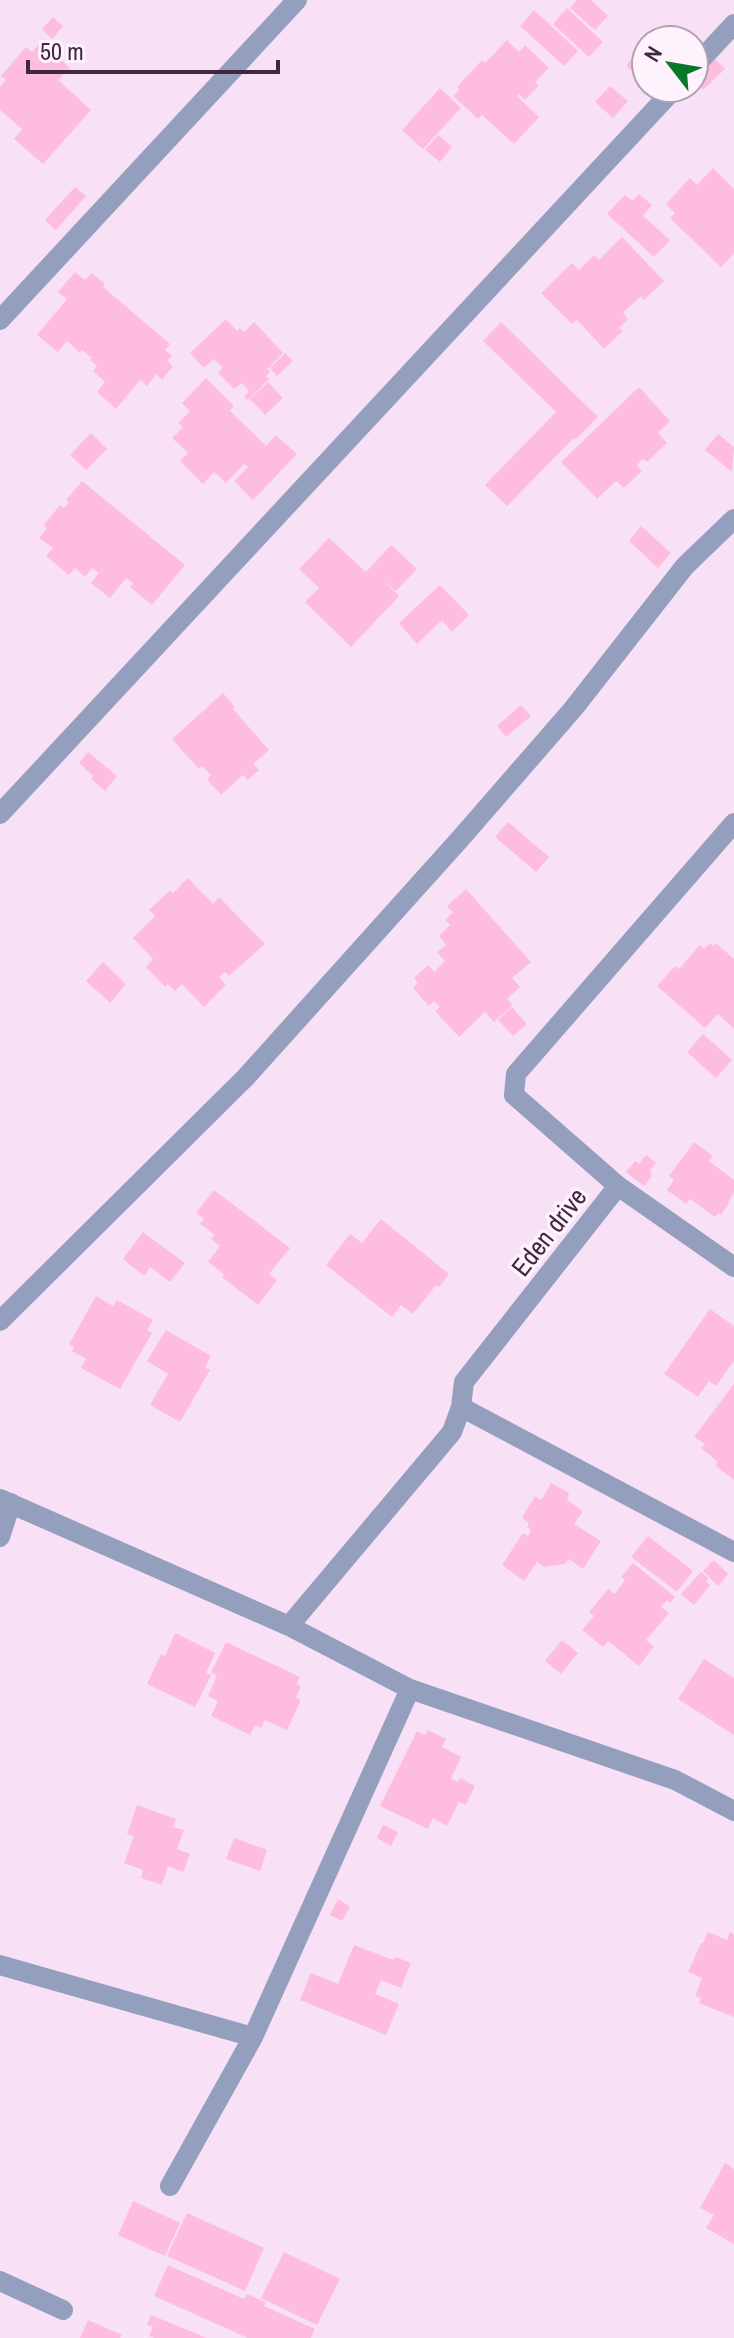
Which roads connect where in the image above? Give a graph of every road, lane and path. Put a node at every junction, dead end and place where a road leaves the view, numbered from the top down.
1 (297, 0) edge
2 (734, 24) edge
3 (710, 50) edge
4 (660, 104) edge
5 (0, 320) edge
6 (734, 519) edge
7 (0, 814) edge
8 (734, 823) edge
9 (618, 1186) junction
10 (734, 1267) edge
11 (0, 1321) edge
12 (461, 1407) junction
13 (6, 1501) edge
14 (0, 1537) edge
15 (734, 1552) edge
16 (289, 1626) junction
17 (410, 1689) junction
18 (734, 1811) edge
19 (0, 1965) edge
20 (253, 2037) junction
21 (170, 2186) dead end
22 (0, 2281) edge
23 (63, 2310) dead end

1 - 5 street
2 - 3 street
4 - 7 street
6 - 11 street
8 - 9 street, Eden drive
9 - 10 street
9 - 12 street, Eden drive
12 - 15 street
12 - 16 street, Eden drive
13 - 14 street
13 - 16 street
16 - 17 street
17 - 18 street
17 - 20 street
19 - 20 street
20 - 21 street
22 - 23 street

